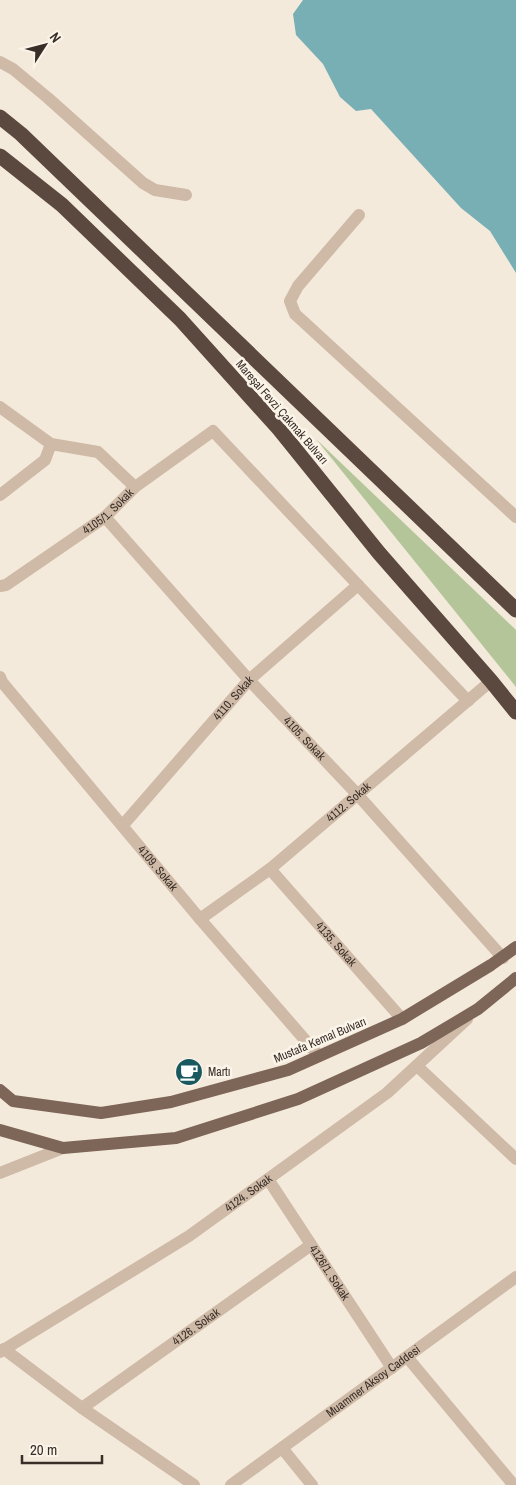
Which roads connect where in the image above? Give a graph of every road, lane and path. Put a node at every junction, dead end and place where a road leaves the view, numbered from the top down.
1 (0, 62) edge
2 (0, 117) edge
3 (0, 156) edge
4 (186, 195) dead end
5 (359, 215) dead end
6 (0, 407) edge
7 (51, 444) junction
8 (135, 487) junction
9 (0, 495) edge
10 (105, 517) junction
11 (516, 517) edge
12 (0, 586) edge
13 (358, 586) junction
14 (516, 610) edge
15 (0, 677) edge
16 (249, 680) junction
17 (491, 681) junction
18 (468, 701) junction
19 (516, 712) edge
20 (357, 794) junction
21 (123, 826) junction
22 (270, 869) junction
23 (200, 919) junction
24 (516, 947) edge
25 (503, 958) junction
26 (516, 978) edge
27 (478, 1009) junction
28 (402, 1020) junction
29 (319, 1056) junction
30 (416, 1066) junction
31 (0, 1090) edge
32 (0, 1130) edge
33 (63, 1148) junction
34 (516, 1159) edge
35 (0, 1173) edge
36 (268, 1179) junction
37 (311, 1246) junction
38 (516, 1277) edge
39 (2, 1350) edge
40 (407, 1357) junction
41 (392, 1368) junction
42 (82, 1408) junction
43 (282, 1448) junction
44 (513, 1482) edge
45 (194, 1485) edge
46 (231, 1485) edge
47 (312, 1485) edge

1 - 4 street
2 - 14 highway, Mareşal Fevzi Çakmak Bulvarı
3 - 17 highway, Mareşal Fevzi Çakmak Bulvarı
5 - 11 street
6 - 7 street
7 - 8 street
7 - 9 street
8 - 10 street, 4105/1. Sokak
8 - 13 street, 4105/1. Sokak
10 - 12 street, 4105/1. Sokak
10 - 16 street, 4105. Sokak
13 - 16 street, 4110. Sokak
13 - 18 street
15 - 21 street, 4109. Sokak
16 - 20 street, 4105. Sokak
16 - 21 street, 4110. Sokak
17 - 18 street, 4112. Sokak
17 - 19 highway, Mareşal Fevzi Çakmak Bulvarı
18 - 20 street, 4112. Sokak
20 - 22 street, 4112. Sokak
20 - 25 street, 4105. Sokak
21 - 23 street, 4109. Sokak
22 - 23 street, 4112. Sokak
22 - 28 street, 4135. Sokak
23 - 29 street, 4109. Sokak
24 - 25 main road, Mustafa Kemal Bulvarı
25 - 28 main road, Mustafa Kemal Bulvarı
26 - 27 main road
27 - 30 street, 4124. Sokak
27 - 33 main road
28 - 29 main road, Mustafa Kemal Bulvarı
29 - 31 main road, Mustafa Kemal Bulvarı
30 - 34 street
30 - 36 street, 4124. Sokak
32 - 33 main road
33 - 35 street
36 - 37 street, 4126/1. Sokak
36 - 39 street, 4124. Sokak
37 - 41 street, 4126/1. Sokak
37 - 42 street, 4126. Sokak
38 - 40 street, Muammer Aksoy Caddesi
39 - 42 street
40 - 41 street, Muammer Aksoy Caddesi
40 - 44 street
41 - 43 street, Muammer Aksoy Caddesi
42 - 45 street
43 - 46 street, Muammer Aksoy Caddesi
43 - 47 street

